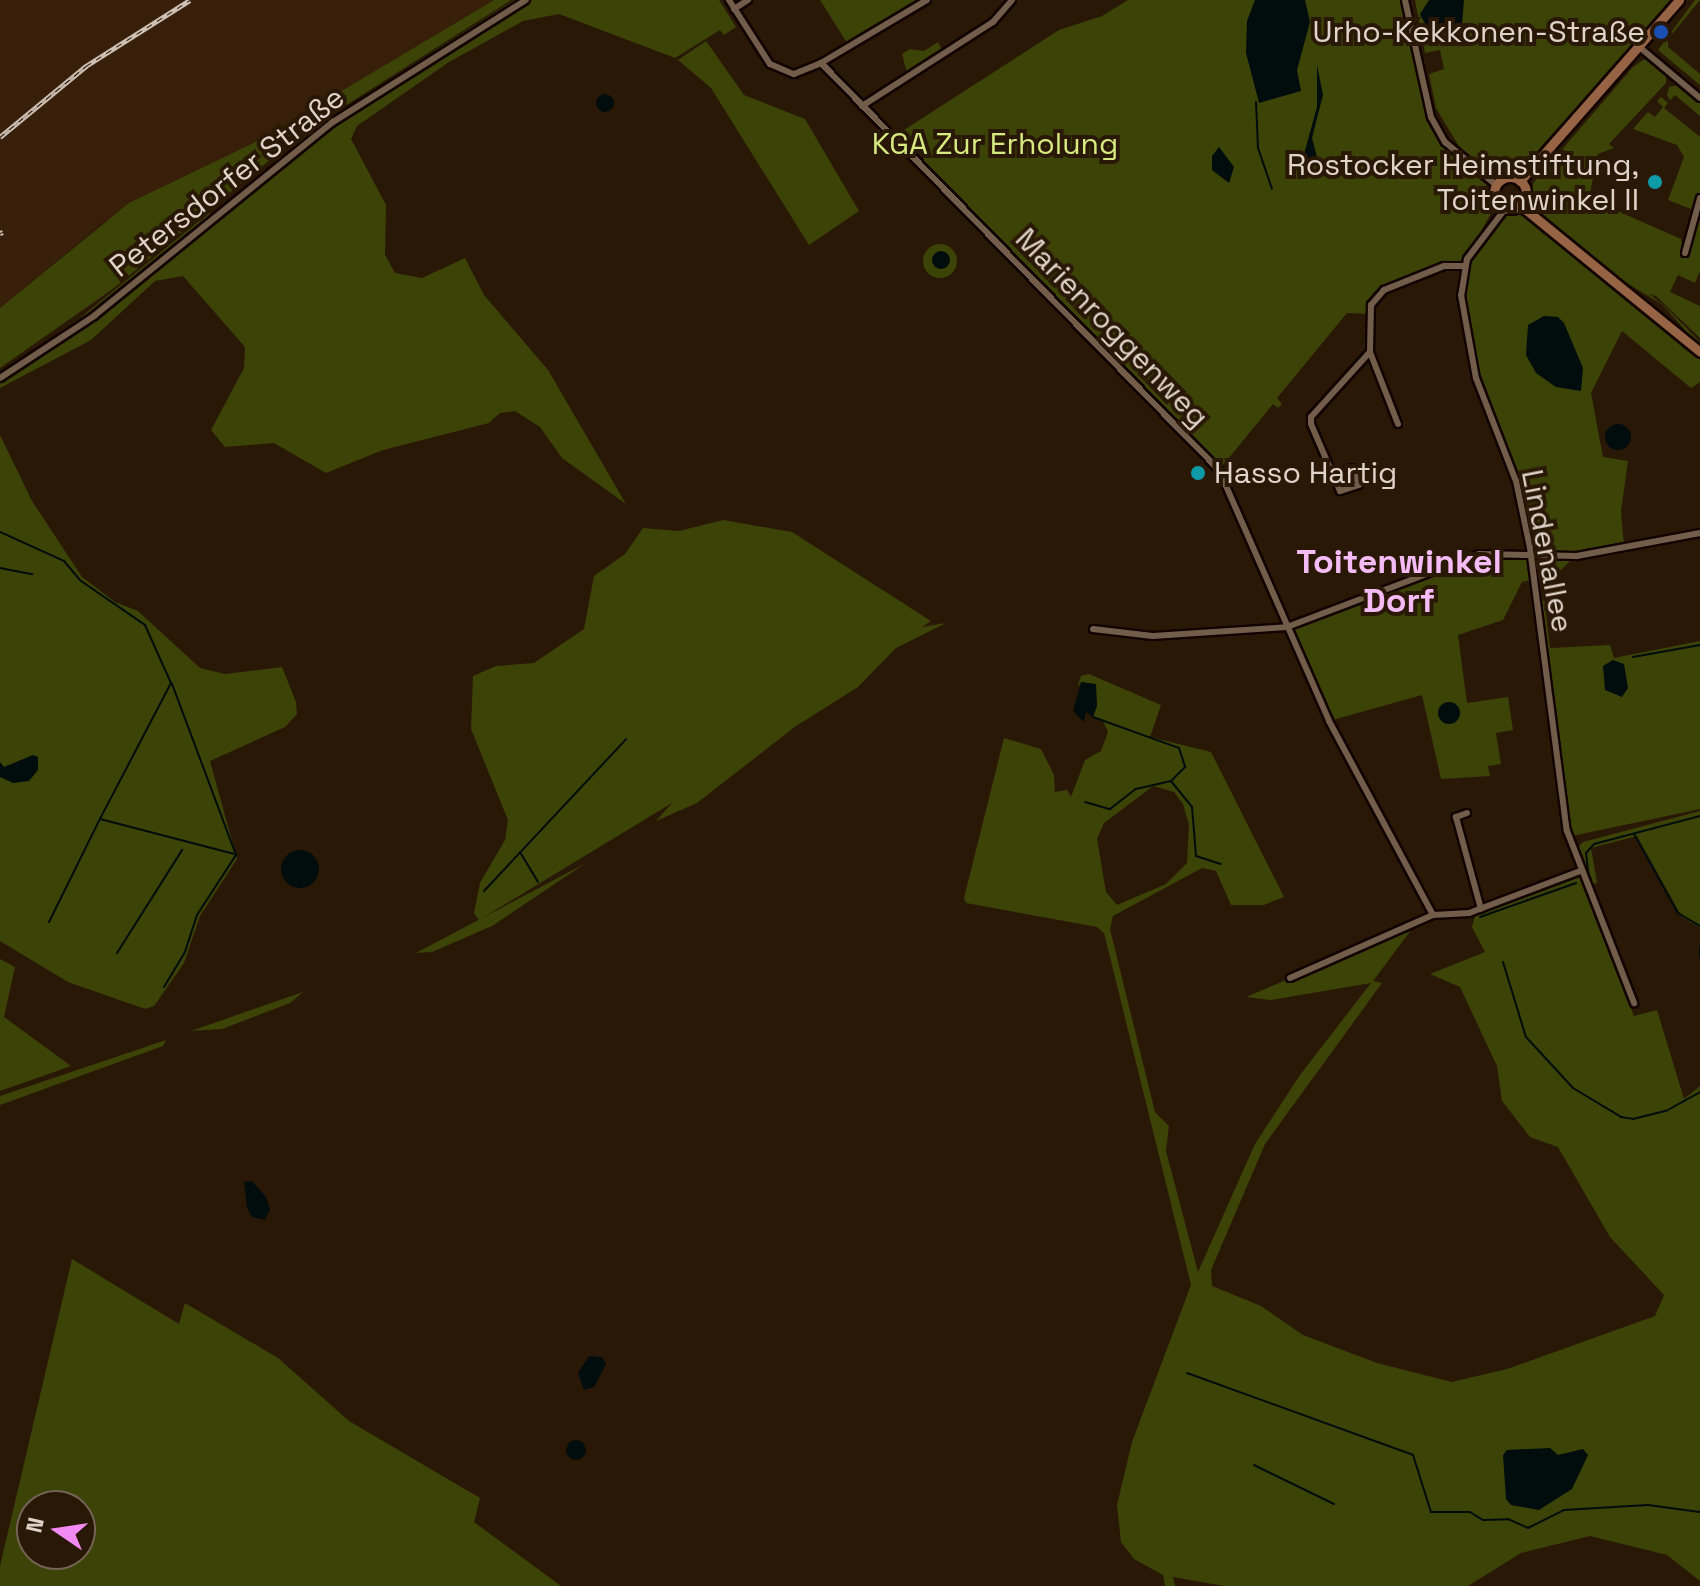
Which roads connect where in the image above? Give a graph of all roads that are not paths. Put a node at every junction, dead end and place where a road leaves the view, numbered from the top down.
1 (526, 0) edge
2 (729, 0) edge
3 (748, 0) edge
4 (927, 0) edge
5 (1012, 0) edge
6 (1405, 0) edge
7 (1679, 0) edge
8 (734, 9) junction
9 (1637, 45) junction
10 (821, 63) junction
11 (1700, 98) edge
12 (862, 106) junction
13 (1520, 181) junction
14 (1496, 185) junction
15 (1700, 198) edge
16 (1520, 205) junction
17 (1505, 209) junction
18 (1685, 253) dead end
19 (1465, 266) junction
20 (1370, 352) junction
21 (1700, 352) edge
22 (0, 378) edge
23 (1398, 424) dead end
24 (1333, 475) junction
25 (1700, 533) edge
26 (1532, 555) junction
27 (1287, 627) junction
28 (1093, 629) dead end
29 (1467, 813) dead end
30 (1580, 871) junction
31 (1481, 909) junction
32 (1433, 915) junction
33 (1290, 978) dead end
34 (1634, 1003) dead end

1 - 22 street, Petersdorfer Straße
2 - 8 street
3 - 8 street
4 - 10 street
5 - 12 street
6 - 14 street
7 - 9 street
8 - 10 street
9 - 11 street
9 - 13 street
10 - 12 street, Marienroggenweg
12 - 27 street, Marienroggenweg
13 - 14 street
13 - 16 street
14 - 17 street
15 - 18 street
16 - 17 street
16 - 21 street
17 - 19 street
19 - 20 street
19 - 26 street, Lindenallee
20 - 23 street
20 - 24 street
24 - 24 street
25 - 26 street
26 - 27 street
26 - 30 street, Lindenallee
27 - 28 street
27 - 32 street, Marienroggenweg
29 - 31 street
30 - 31 street
30 - 34 street, Lindenallee
31 - 32 street
32 - 33 street

